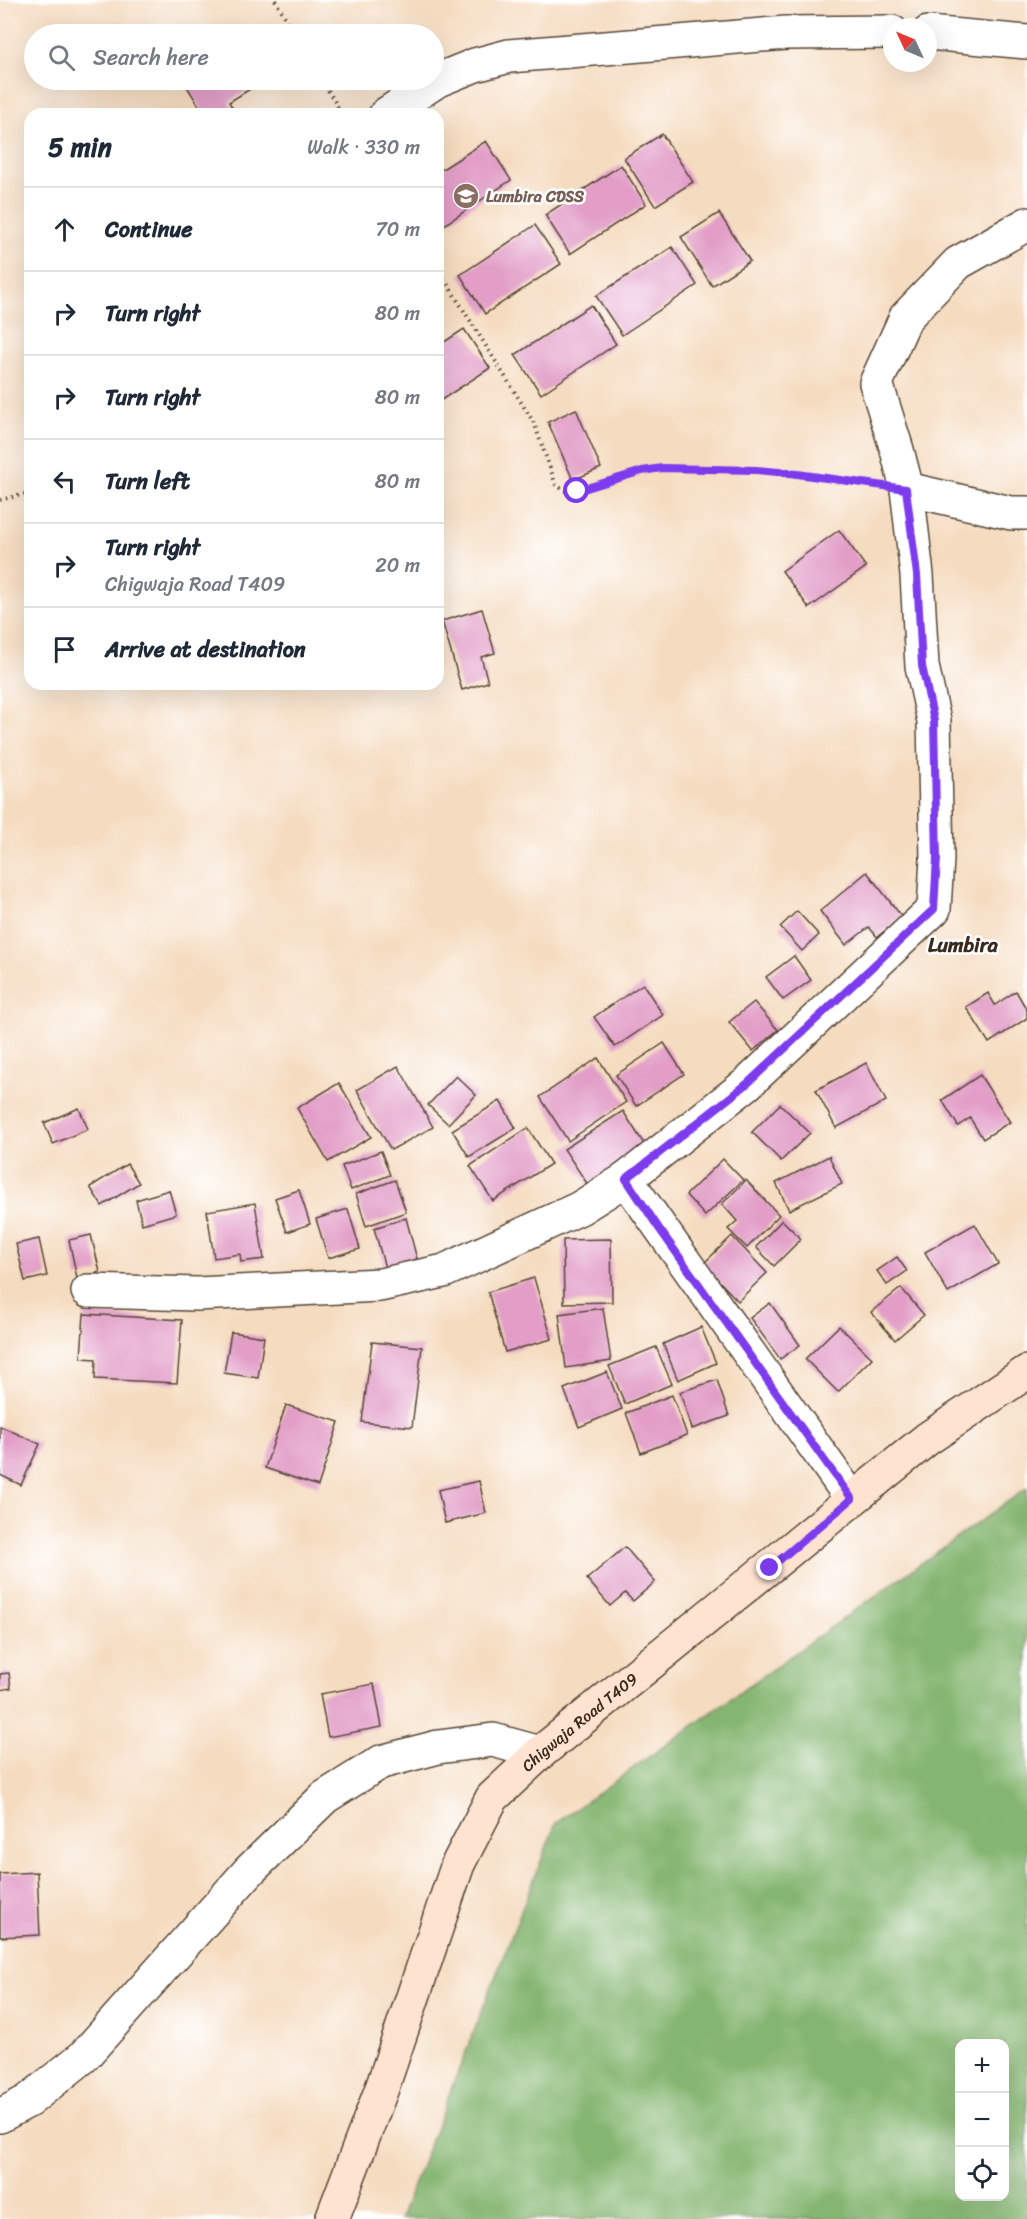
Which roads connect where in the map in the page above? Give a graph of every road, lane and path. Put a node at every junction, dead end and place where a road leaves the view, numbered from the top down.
1 (275, 0) edge
2 (289, 24) edge
3 (883, 32) edge
4 (937, 34) edge
5 (1027, 42) edge
6 (444, 78) edge
7 (328, 90) edge
8 (423, 90) edge
9 (338, 108) edge
10 (395, 108) edge
11 (1027, 224) edge
12 (444, 279) edge
13 (906, 489) junction
14 (24, 494) edge
15 (0, 500) edge
16 (1027, 513) edge
17 (626, 1179) junction
18 (88, 1291) dead end
19 (1027, 1372) edge
20 (852, 1499) junction
21 (540, 1753) junction
22 (0, 2116) edge
23 (332, 2219) edge

1 - 2 path
3 - 6 street
4 - 5 street
7 - 9 path
8 - 10 street
11 - 13 street
12 - 13 path
13 - 16 street
13 - 17 street
14 - 15 path
17 - 18 street
17 - 20 street
19 - 20 street, Chigwaja Road T409
20 - 21 street, Chigwaja Road T409
21 - 22 street
21 - 23 street, Chigwaja Road T409

